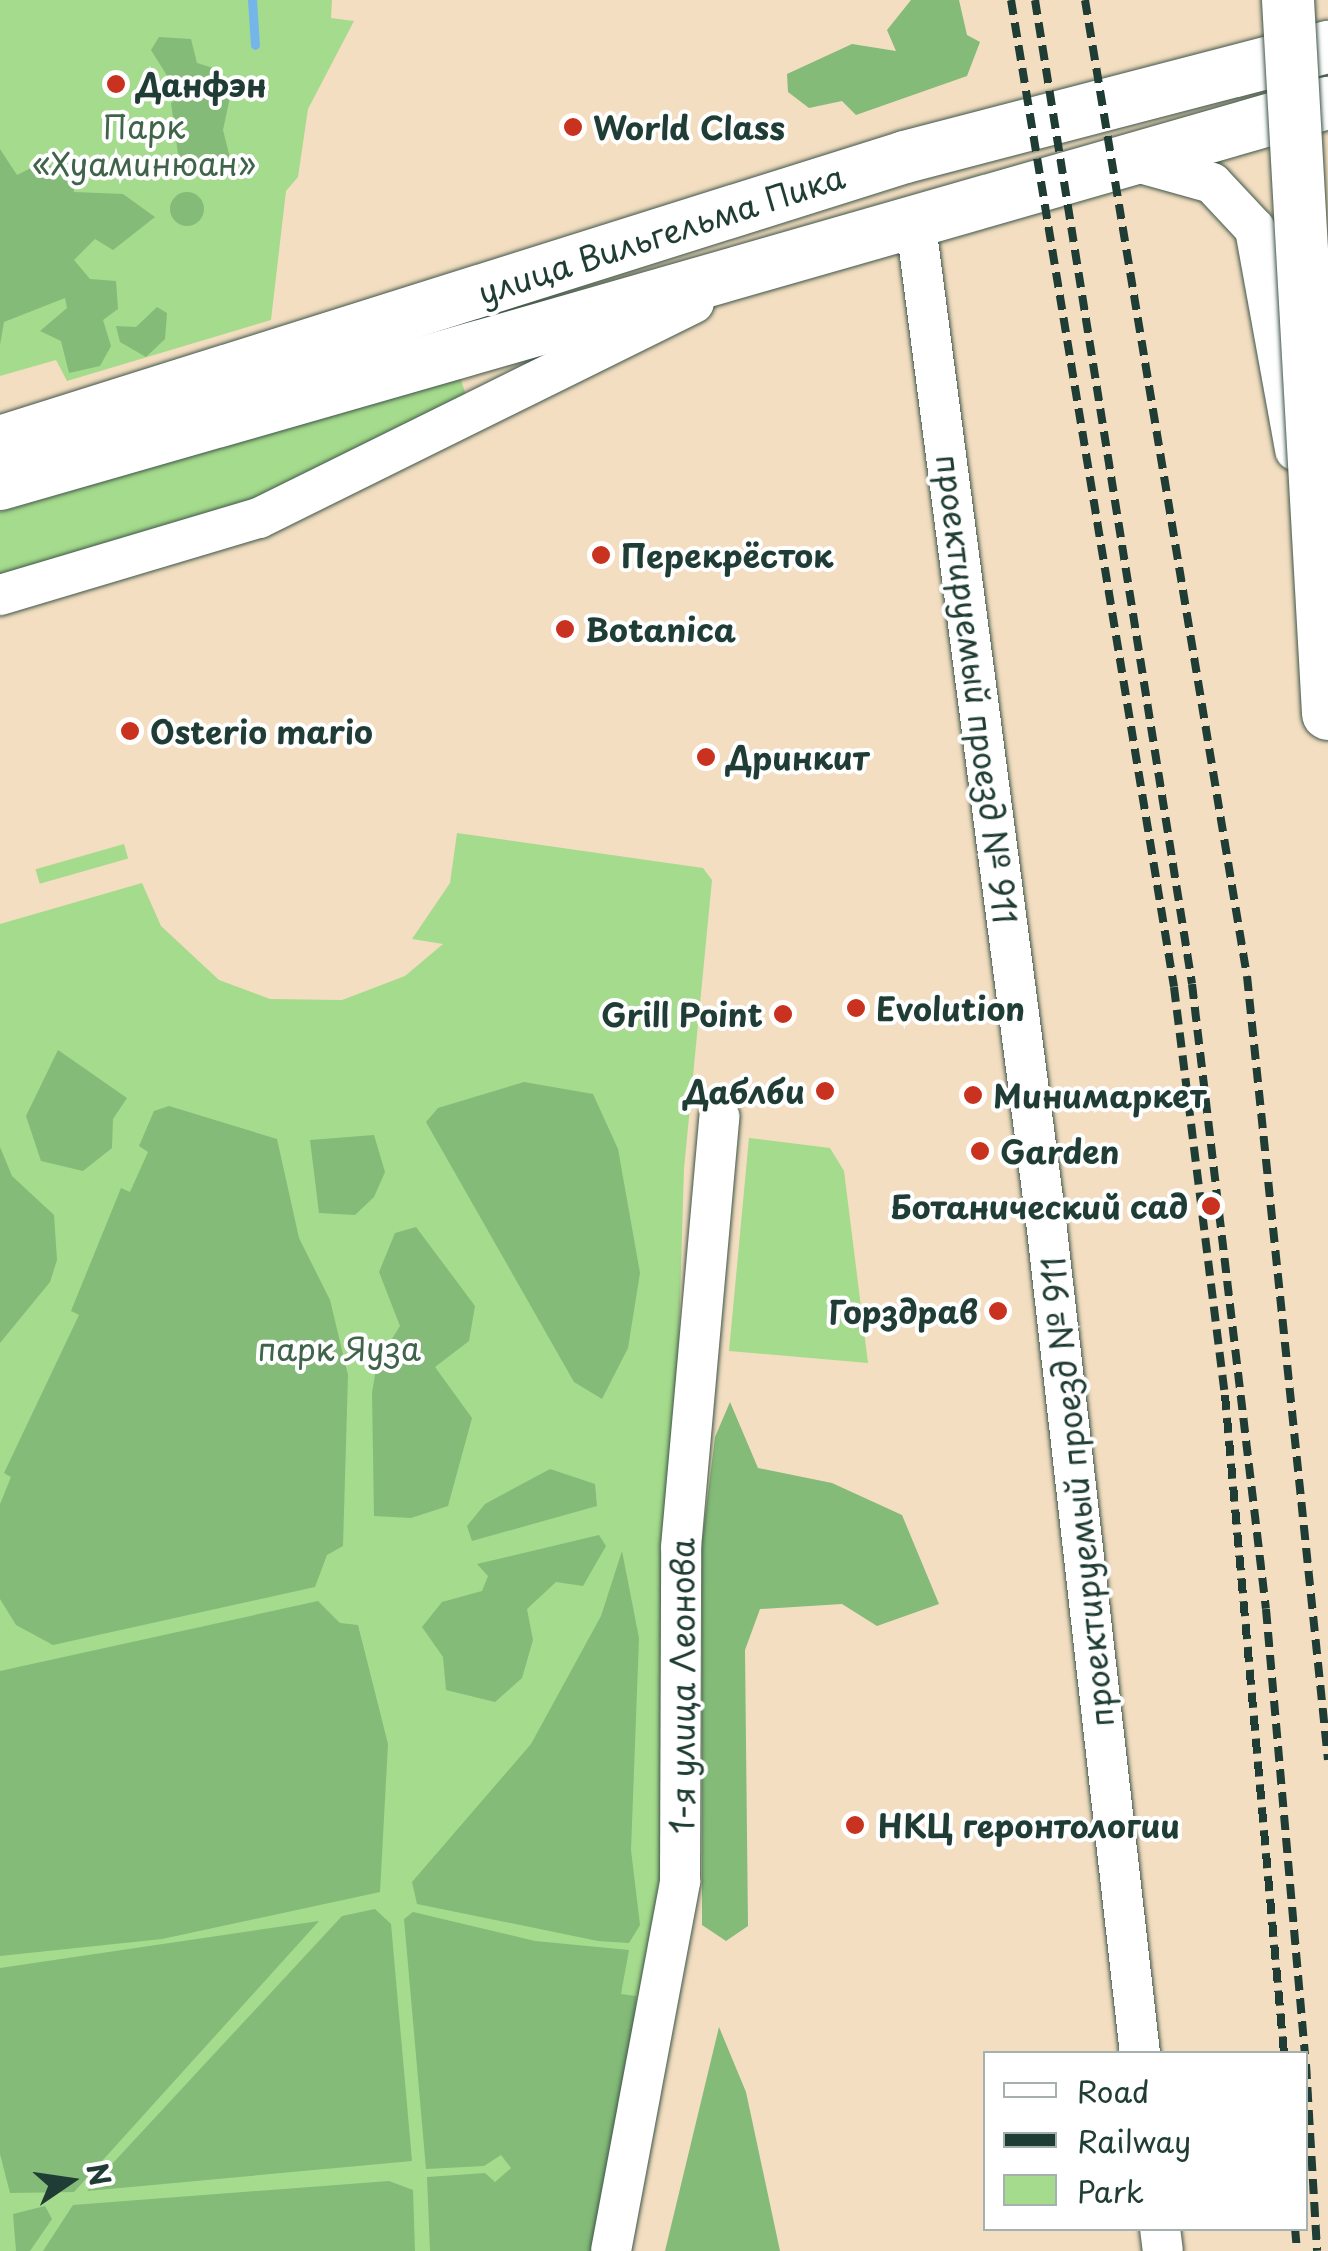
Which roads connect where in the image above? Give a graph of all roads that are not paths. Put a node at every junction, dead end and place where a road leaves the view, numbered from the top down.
1 (1286, 0) edge
2 (1328, 47) edge
3 (1142, 96) junction
4 (1315, 109) edge
5 (1133, 161) junction
6 (916, 218) junction
7 (826, 240) junction
8 (458, 322) junction
9 (468, 410) junction
10 (0, 442) edge
11 (0, 484) edge
12 (1328, 590) edge
13 (0, 596) edge
14 (1328, 714) edge
15 (719, 1117) dead end
16 (1140, 2051) edge
17 (612, 2251) edge

1 - 3 main road
1 - 14 main road, bridge
2 - 3 main road, улица Вильгельма Пика
3 - 8 main road, улица Вильгельма Пика
4 - 5 main road, улица Вильгельма Пика
5 - 6 main road, улица Вильгельма Пика
5 - 12 street
6 - 7 main road, улица Вильгельма Пика
6 - 16 street, проектируемый проезд № 911
7 - 8 main road, улица Вильгельма Пика
7 - 9 street
8 - 9 street
8 - 10 main road, улица Вильгельма Пика
8 - 11 main road, улица Вильгельма Пика
9 - 13 street
15 - 17 street, 1-я улица Леонова

